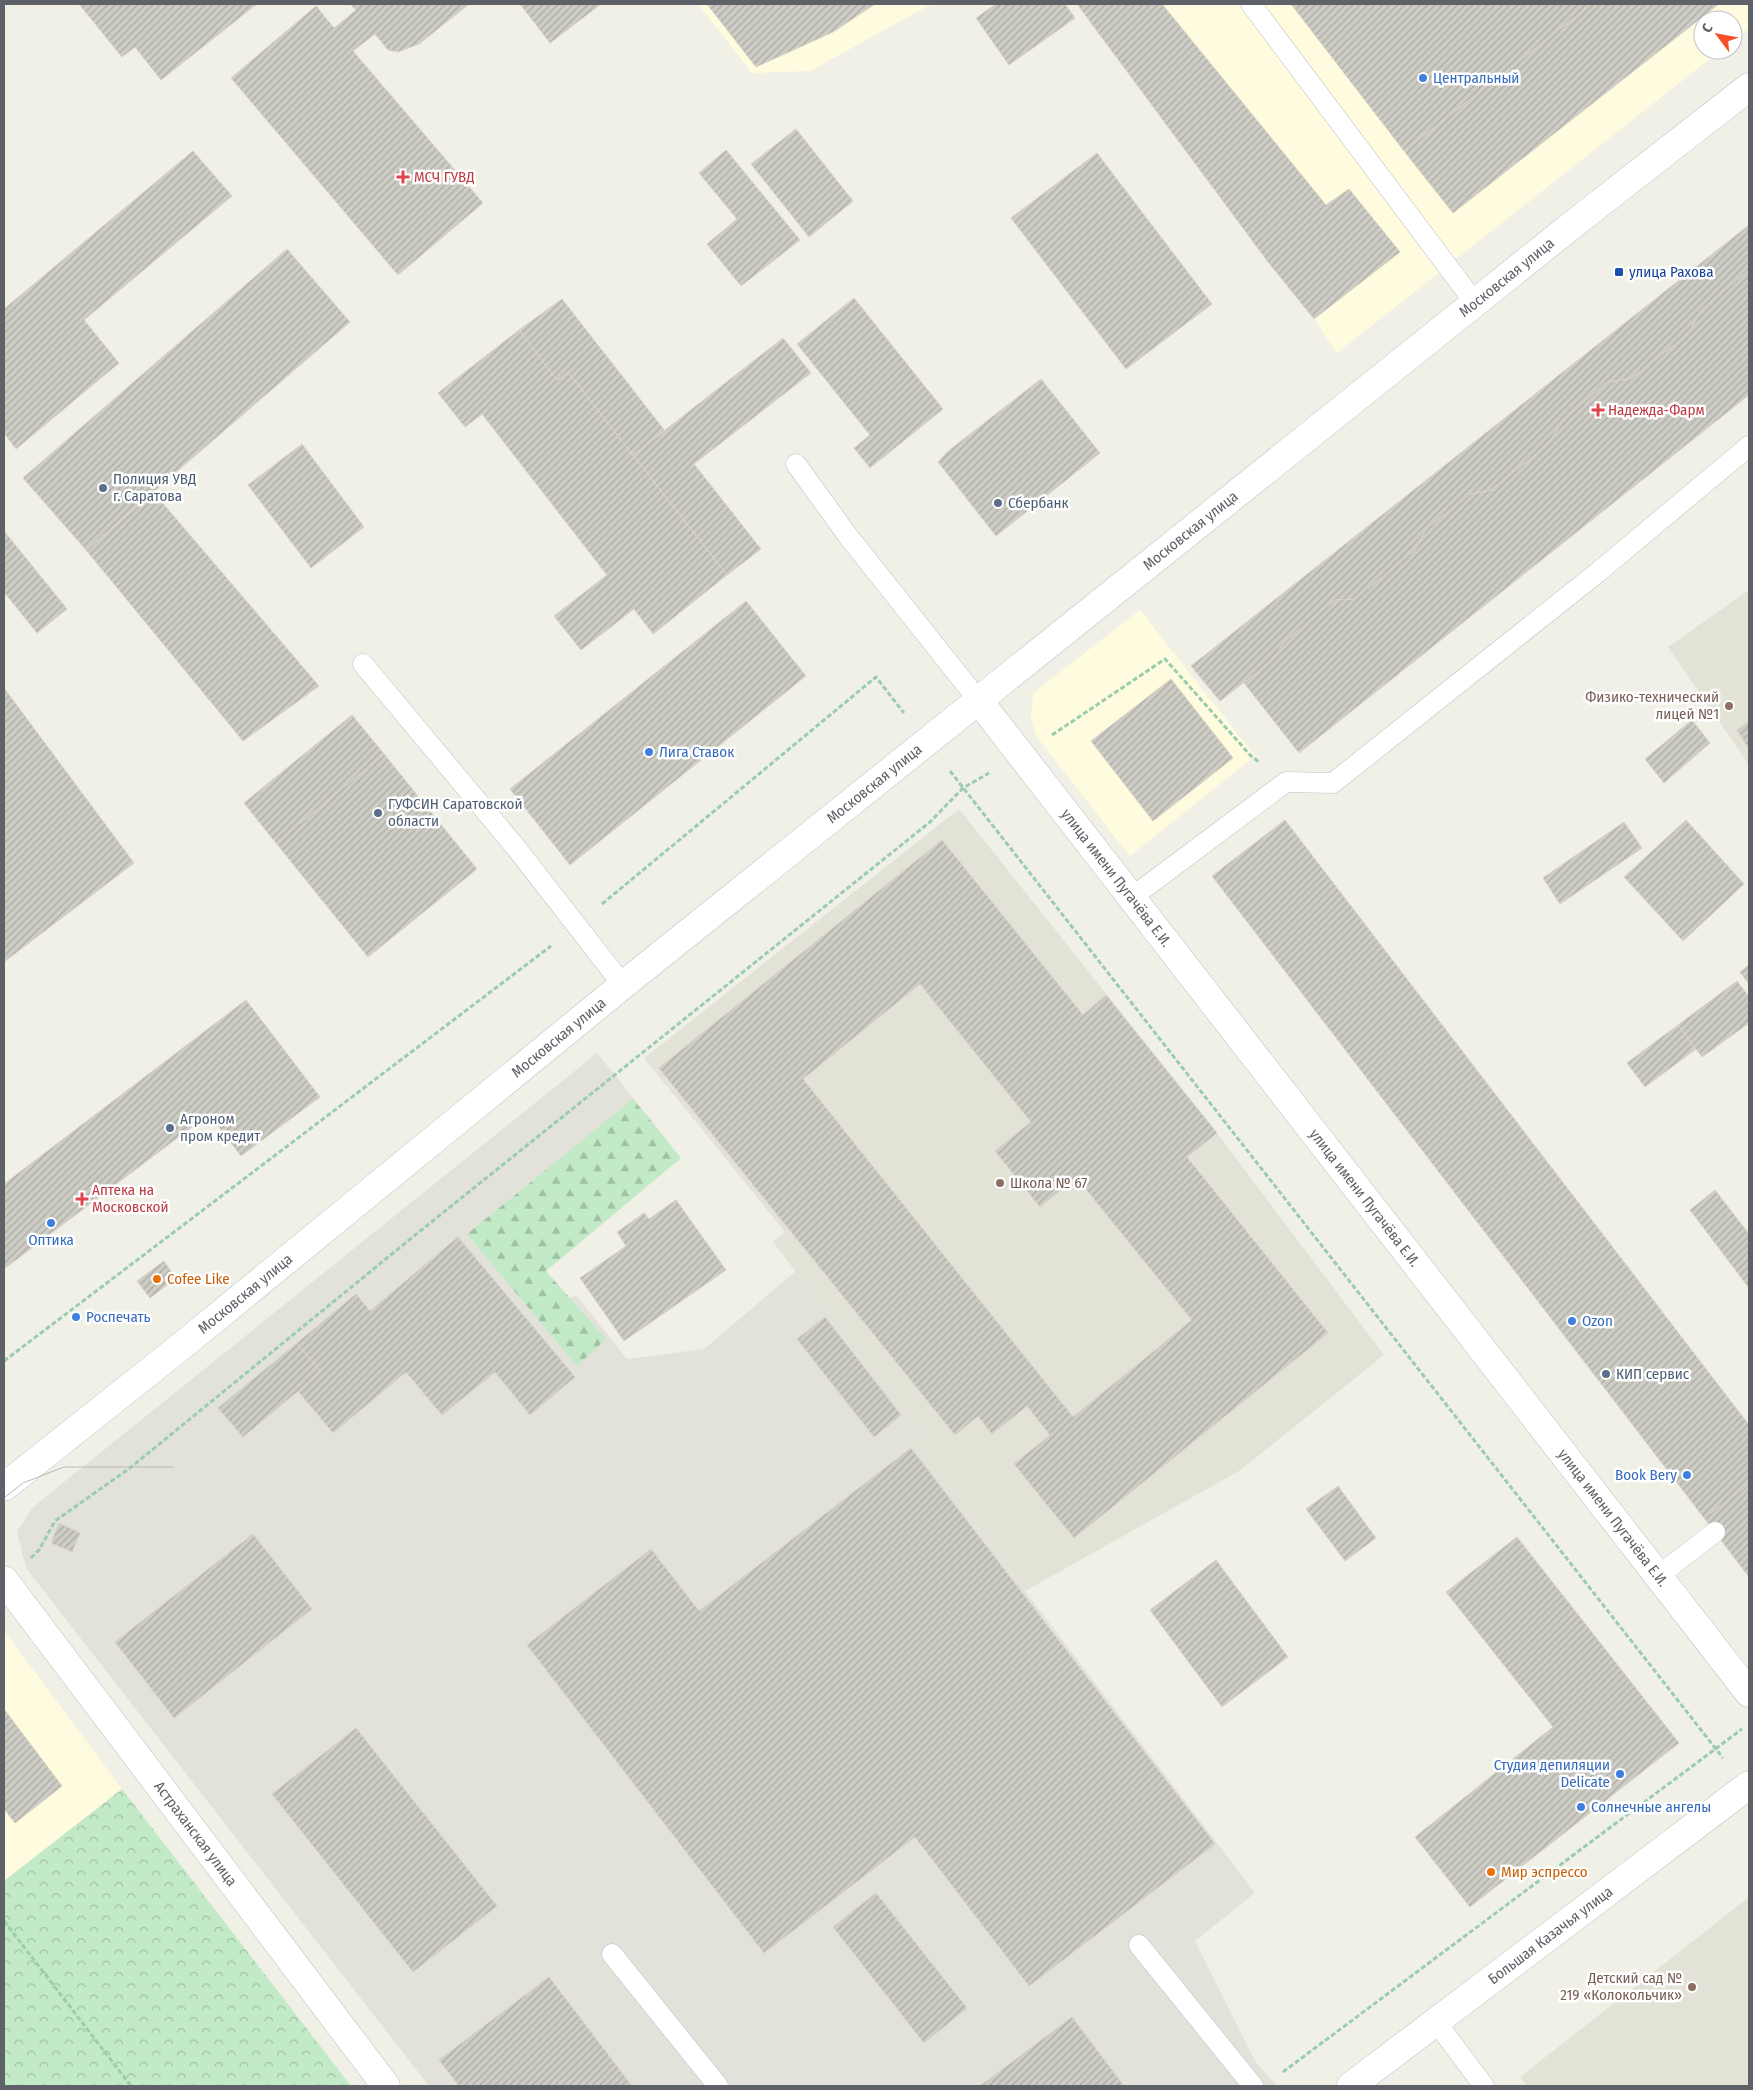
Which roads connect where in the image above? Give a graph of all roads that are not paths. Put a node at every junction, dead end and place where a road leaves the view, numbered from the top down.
1 (1251, 4) edge
2 (1749, 87) edge
3 (1475, 304) junction
4 (1749, 446) edge
5 (796, 464) dead end
6 (363, 664) dead end
7 (979, 701) junction
8 (1131, 898) junction
9 (623, 985) junction
10 (4, 1487) edge
11 (1715, 1532) dead end
12 (1658, 1576) junction
13 (4, 1580) edge
14 (1749, 1693) edge
15 (1748, 1786) edge
16 (1139, 1945) dead end
17 (612, 1954) dead end
18 (1436, 2022) junction
19 (386, 2086) edge
20 (718, 2086) edge
21 (1253, 2086) edge
22 (1351, 2086) edge
23 (1484, 2086) edge

1 - 3 lane
2 - 3 main road, Московская улица
3 - 7 main road, Московская улица
4 - 8 lane
5 - 7 lane
6 - 9 lane
7 - 8 main road, улица имени Пугачёва Е.И.
7 - 9 main road, Московская улица
8 - 12 main road, улица имени Пугачёва Е.И.
9 - 10 main road, Московская улица
11 - 12 lane
12 - 14 main road, улица имени Пугачёва Е.И.
13 - 19 main road, Астраханская улица
15 - 18 main road, Большая Казачья улица
16 - 21 lane
17 - 20 lane
18 - 22 main road, Большая Казачья улица
18 - 23 lane

